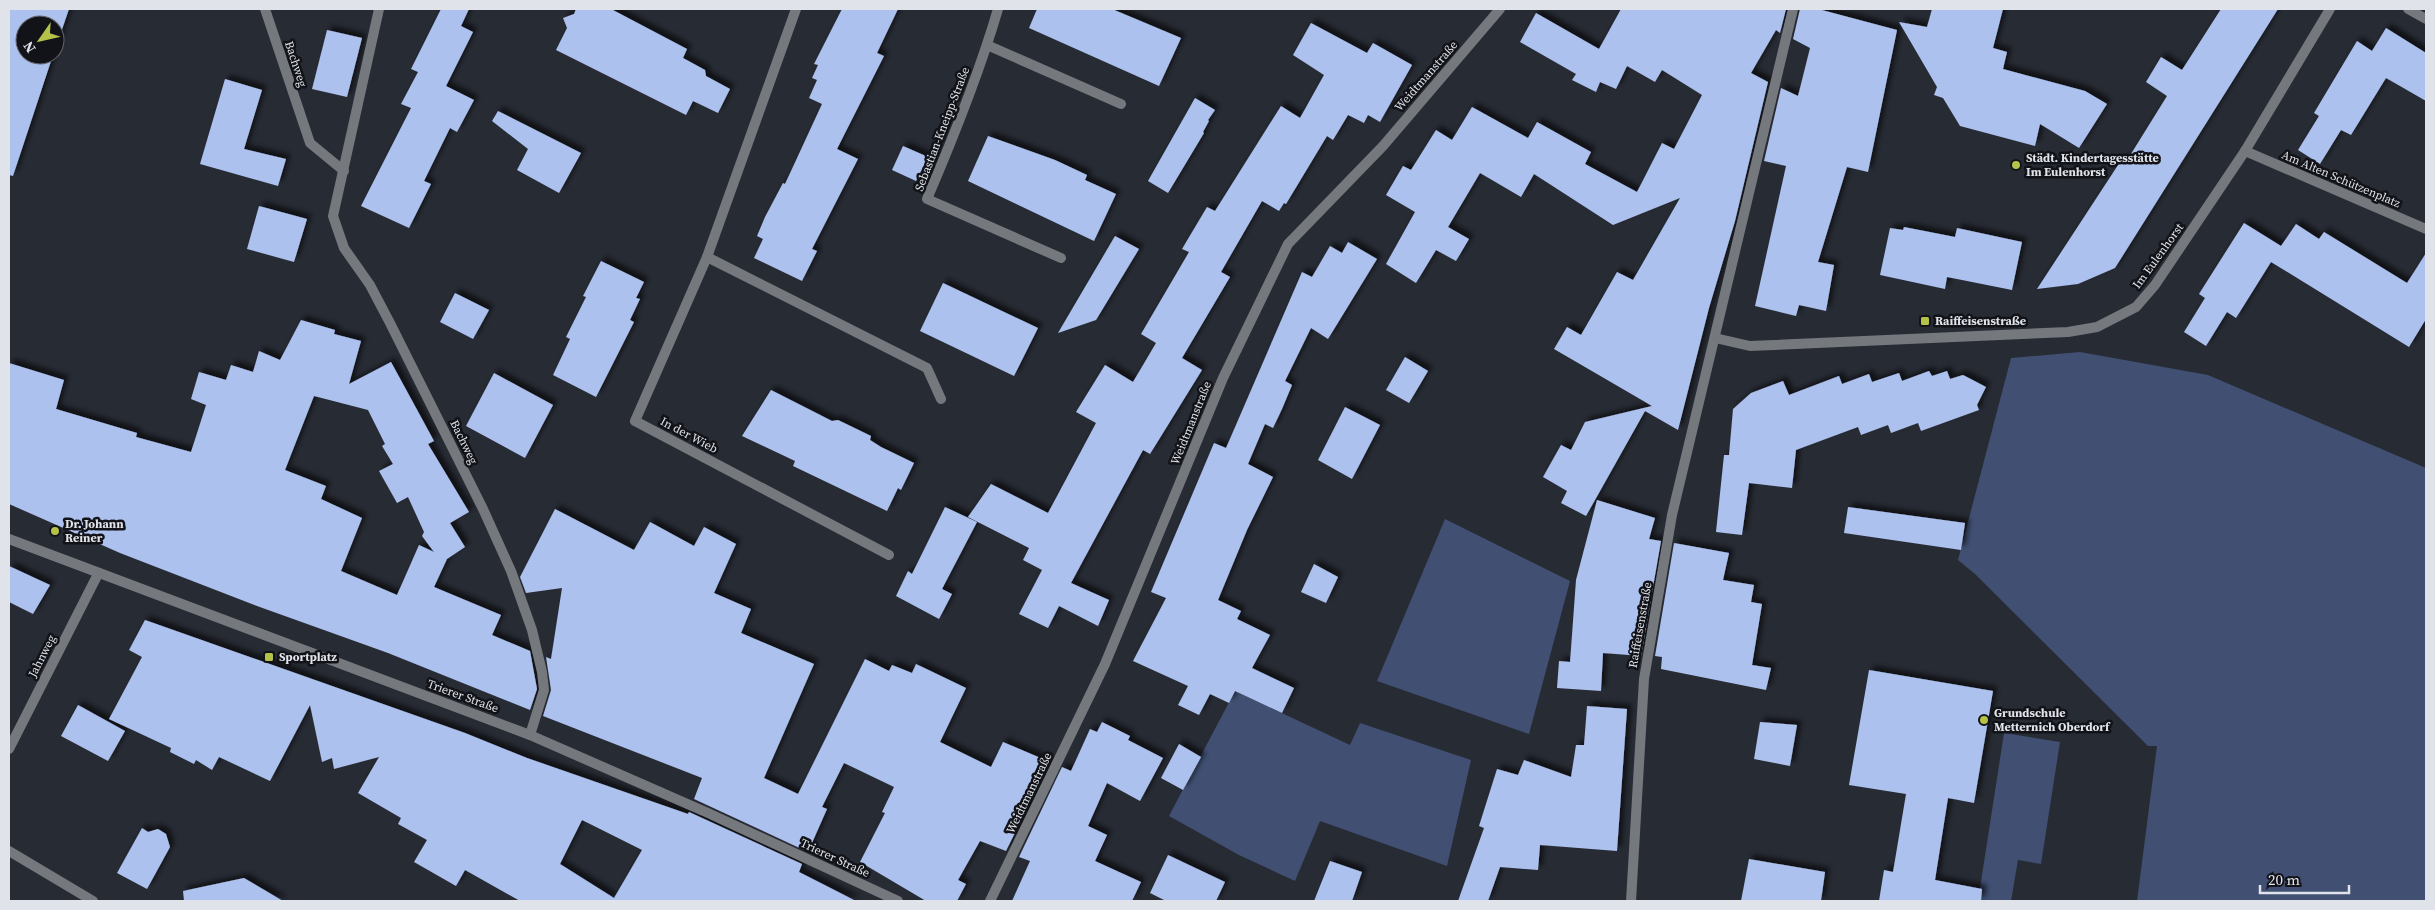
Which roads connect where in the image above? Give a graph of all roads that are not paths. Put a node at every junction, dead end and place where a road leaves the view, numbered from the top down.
1 (265, 9) edge
2 (379, 9) edge
3 (796, 9) edge
4 (998, 9) edge
5 (1500, 9) edge
6 (1793, 9) edge
7 (2330, 9) edge
8 (2408, 9) edge
9 (2426, 19) edge
10 (987, 45) junction
11 (1121, 104) dead end
12 (2245, 151) junction
13 (344, 171) junction
14 (2426, 229) edge
15 (707, 257) junction
16 (1061, 258) dead end
17 (1715, 338) junction
18 (941, 399) dead end
19 (9, 539) edge
20 (889, 555) dead end
21 (98, 574) junction
22 (530, 735) junction
23 (9, 749) edge
24 (9, 851) edge
25 (894, 900) edge
26 (94, 901) edge
27 (990, 901) edge
28 (1631, 901) edge

1 - 13 street, Bachweg
2 - 13 street, Bachweg
3 - 15 street, In der Wieb
4 - 10 street, Sebastian-Kneipp-Straße
5 - 27 street, Weidtmanstraße
6 - 17 street, Raiffeisenstraße
7 - 12 street, Im Eulenhorst
8 - 9 street
10 - 11 street
10 - 16 street, Sebastian-Kneipp-Straße
12 - 14 street, Am Alten Schützenplatz
12 - 17 street, Im Eulenhorst
13 - 22 street, Bachweg
15 - 18 street
15 - 20 street, In der Wieb
17 - 28 street, Raiffeisenstraße
19 - 21 street, Trierer Straße
21 - 22 street, Trierer Straße
21 - 23 street, Jahnweg
22 - 25 street, Trierer Straße
24 - 26 street

